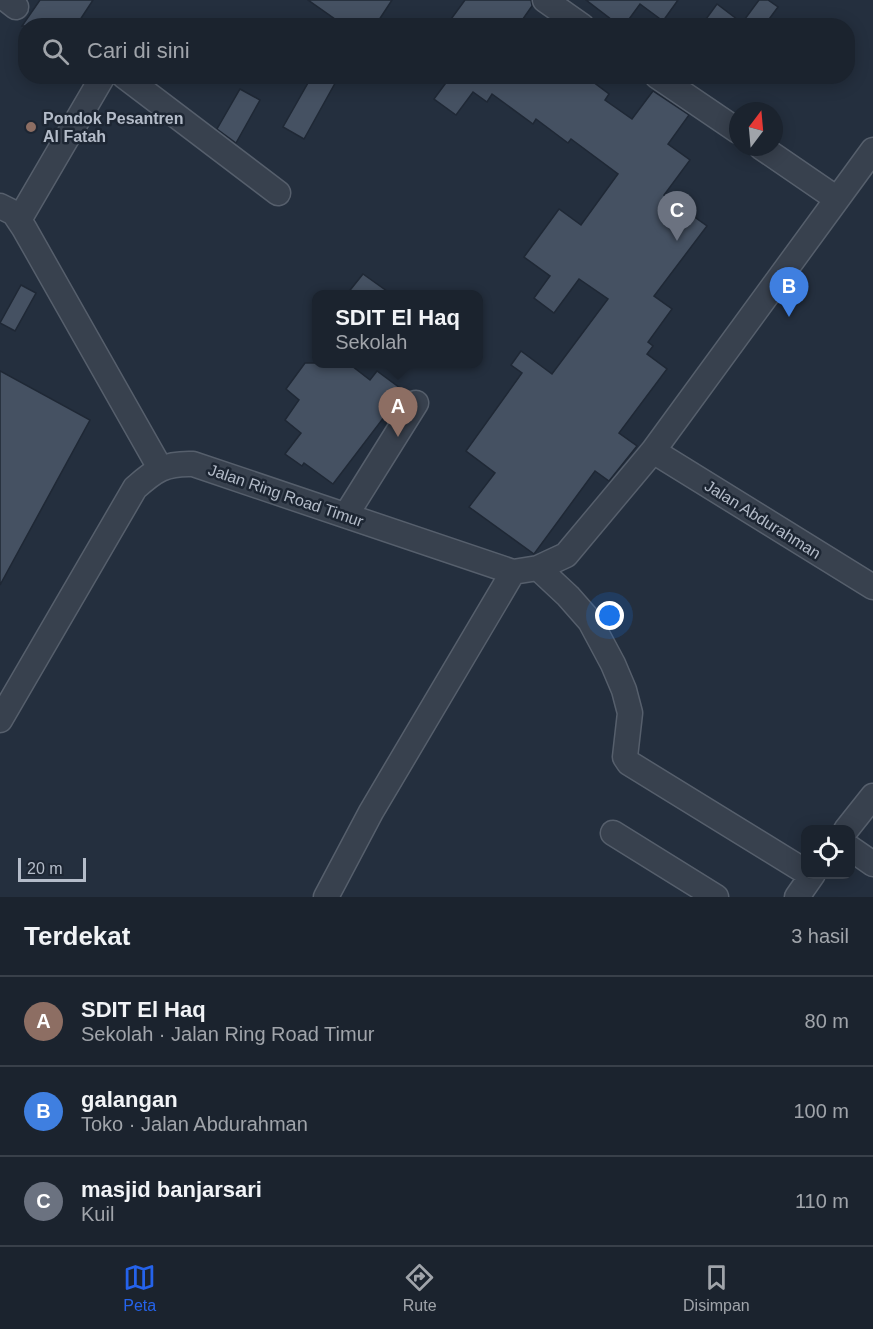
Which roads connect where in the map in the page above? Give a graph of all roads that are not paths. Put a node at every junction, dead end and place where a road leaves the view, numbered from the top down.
1 (544, 0) edge
2 (570, 18) edge
3 (99, 84) edge
4 (135, 84) edge
5 (669, 84) edge
6 (729, 125) edge
7 (873, 150) edge
8 (774, 156) edge
9 (278, 193) dead end
10 (837, 199) junction
11 (0, 206) edge
12 (19, 220) junction
13 (416, 403) dead end
14 (652, 451) junction
15 (160, 468) junction
16 (345, 515) junction
17 (538, 568) junction
18 (513, 572) junction
19 (873, 587) edge
20 (0, 720) edge
21 (873, 796) edge
22 (850, 825) edge
23 (613, 833) dead end
24 (855, 851) edge
25 (873, 864) edge
26 (801, 868) edge
27 (807, 879) edge
28 (326, 897) edge
29 (716, 897) edge
30 (796, 897) edge

1 - 2 street
3 - 12 street
4 - 9 street
5 - 6 street
7 - 10 street, Jalan Ring Road Timur
8 - 10 street
10 - 14 street, Jalan Ring Road Timur
11 - 12 street
12 - 15 street
13 - 16 street
14 - 17 street, Jalan Ring Road Timur
14 - 19 street, Jalan Abdurahman
15 - 16 street, Jalan Ring Road Timur
15 - 20 street
16 - 18 street, Jalan Ring Road Timur
17 - 18 street, Jalan Ring Road Timur
17 - 26 street
18 - 28 street
21 - 22 street
23 - 29 street
24 - 25 street
27 - 30 street

